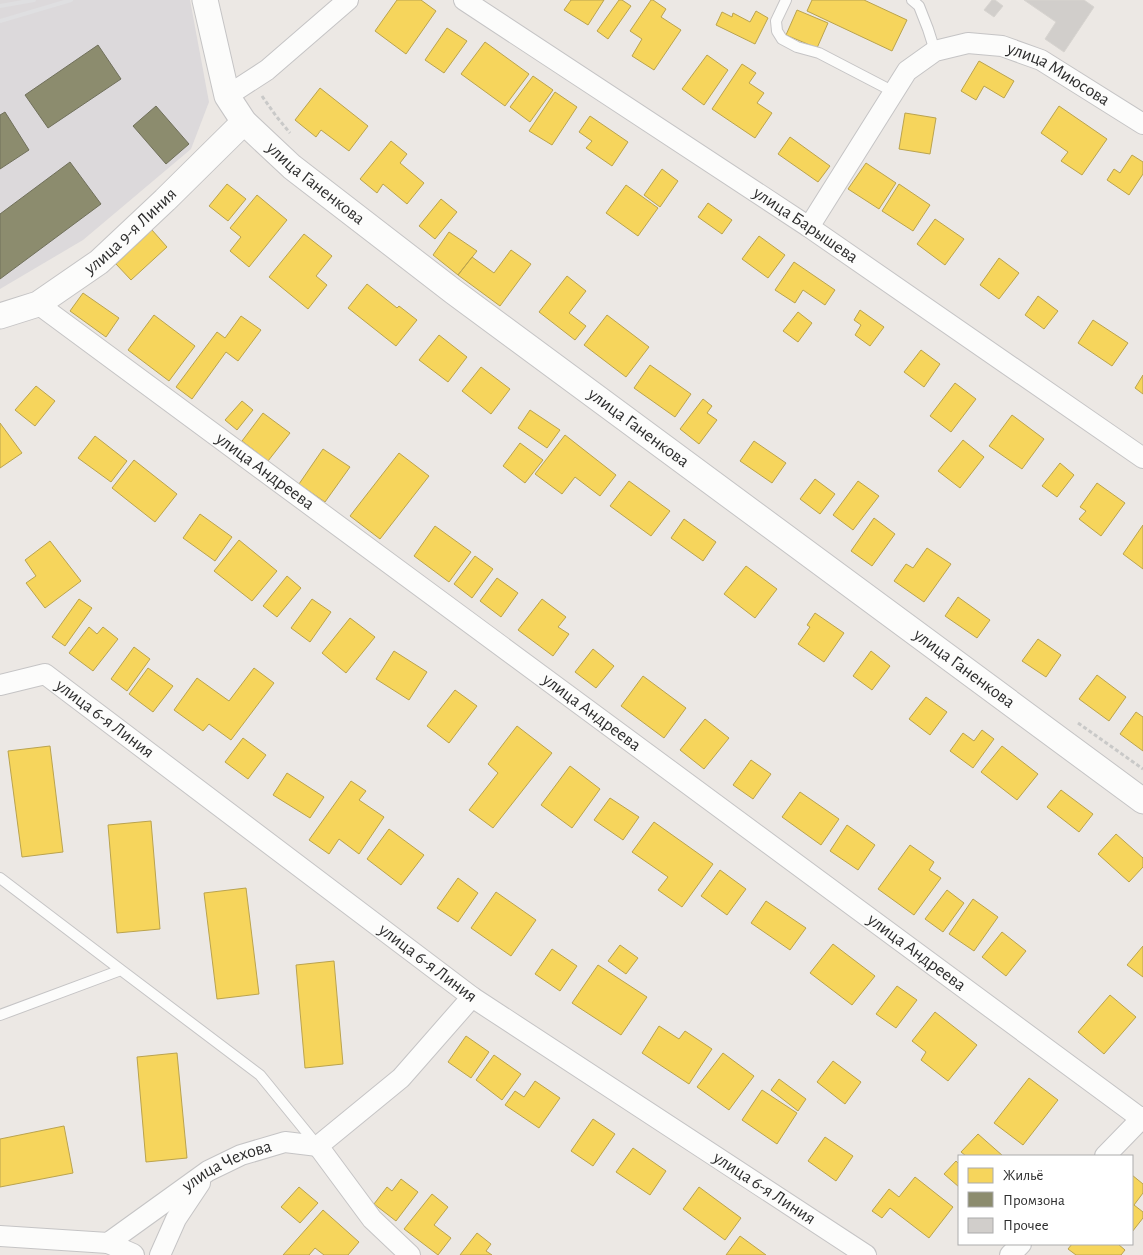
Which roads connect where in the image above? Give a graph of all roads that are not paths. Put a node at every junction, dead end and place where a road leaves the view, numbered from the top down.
1 (205, 0) edge
2 (348, 0) edge
3 (464, 0) edge
4 (786, 0) edge
5 (912, 0) edge
6 (935, 52) junction
7 (894, 92) junction
8 (227, 96) junction
9 (244, 122) junction
10 (1143, 124) edge
11 (809, 227) junction
12 (38, 304) junction
13 (0, 316) edge
14 (1143, 458) edge
15 (0, 685) edge
16 (1143, 802) edge
17 (0, 878) edge
18 (120, 970) junction
19 (472, 997) junction
20 (0, 1015) edge
21 (1142, 1119) edge
22 (318, 1146) junction
23 (1107, 1155) edge
24 (208, 1171) junction
25 (0, 1236) edge
26 (108, 1243) junction
27 (1019, 1245) edge
28 (134, 1255) edge
29 (160, 1255) edge
30 (410, 1255) edge
31 (866, 1255) edge
32 (1010, 1255) edge

1 - 8 street, улица Ганенкова
2 - 8 street
3 - 11 street, улица Барышева
4 - 7 lane
5 - 6 lane
6 - 7 street
6 - 10 street, улица Миюсова
7 - 11 street
8 - 9 street, улица Ганенкова
9 - 12 street, улица 9-я Линия
9 - 16 street, улица Ганенкова
11 - 14 street, улица Барышева
12 - 13 street, улица 9-я Линия
12 - 21 street, улица Андреева
15 - 19 street, улица 6-я Линия
17 - 18 lane
18 - 20 lane
18 - 22 lane
19 - 22 street
19 - 31 street, улица 6-я Линия
21 - 23 street
22 - 24 street, улица Чехова
22 - 30 street
24 - 26 street, улица Чехова
24 - 29 street
25 - 26 street
26 - 28 street
27 - 32 street

